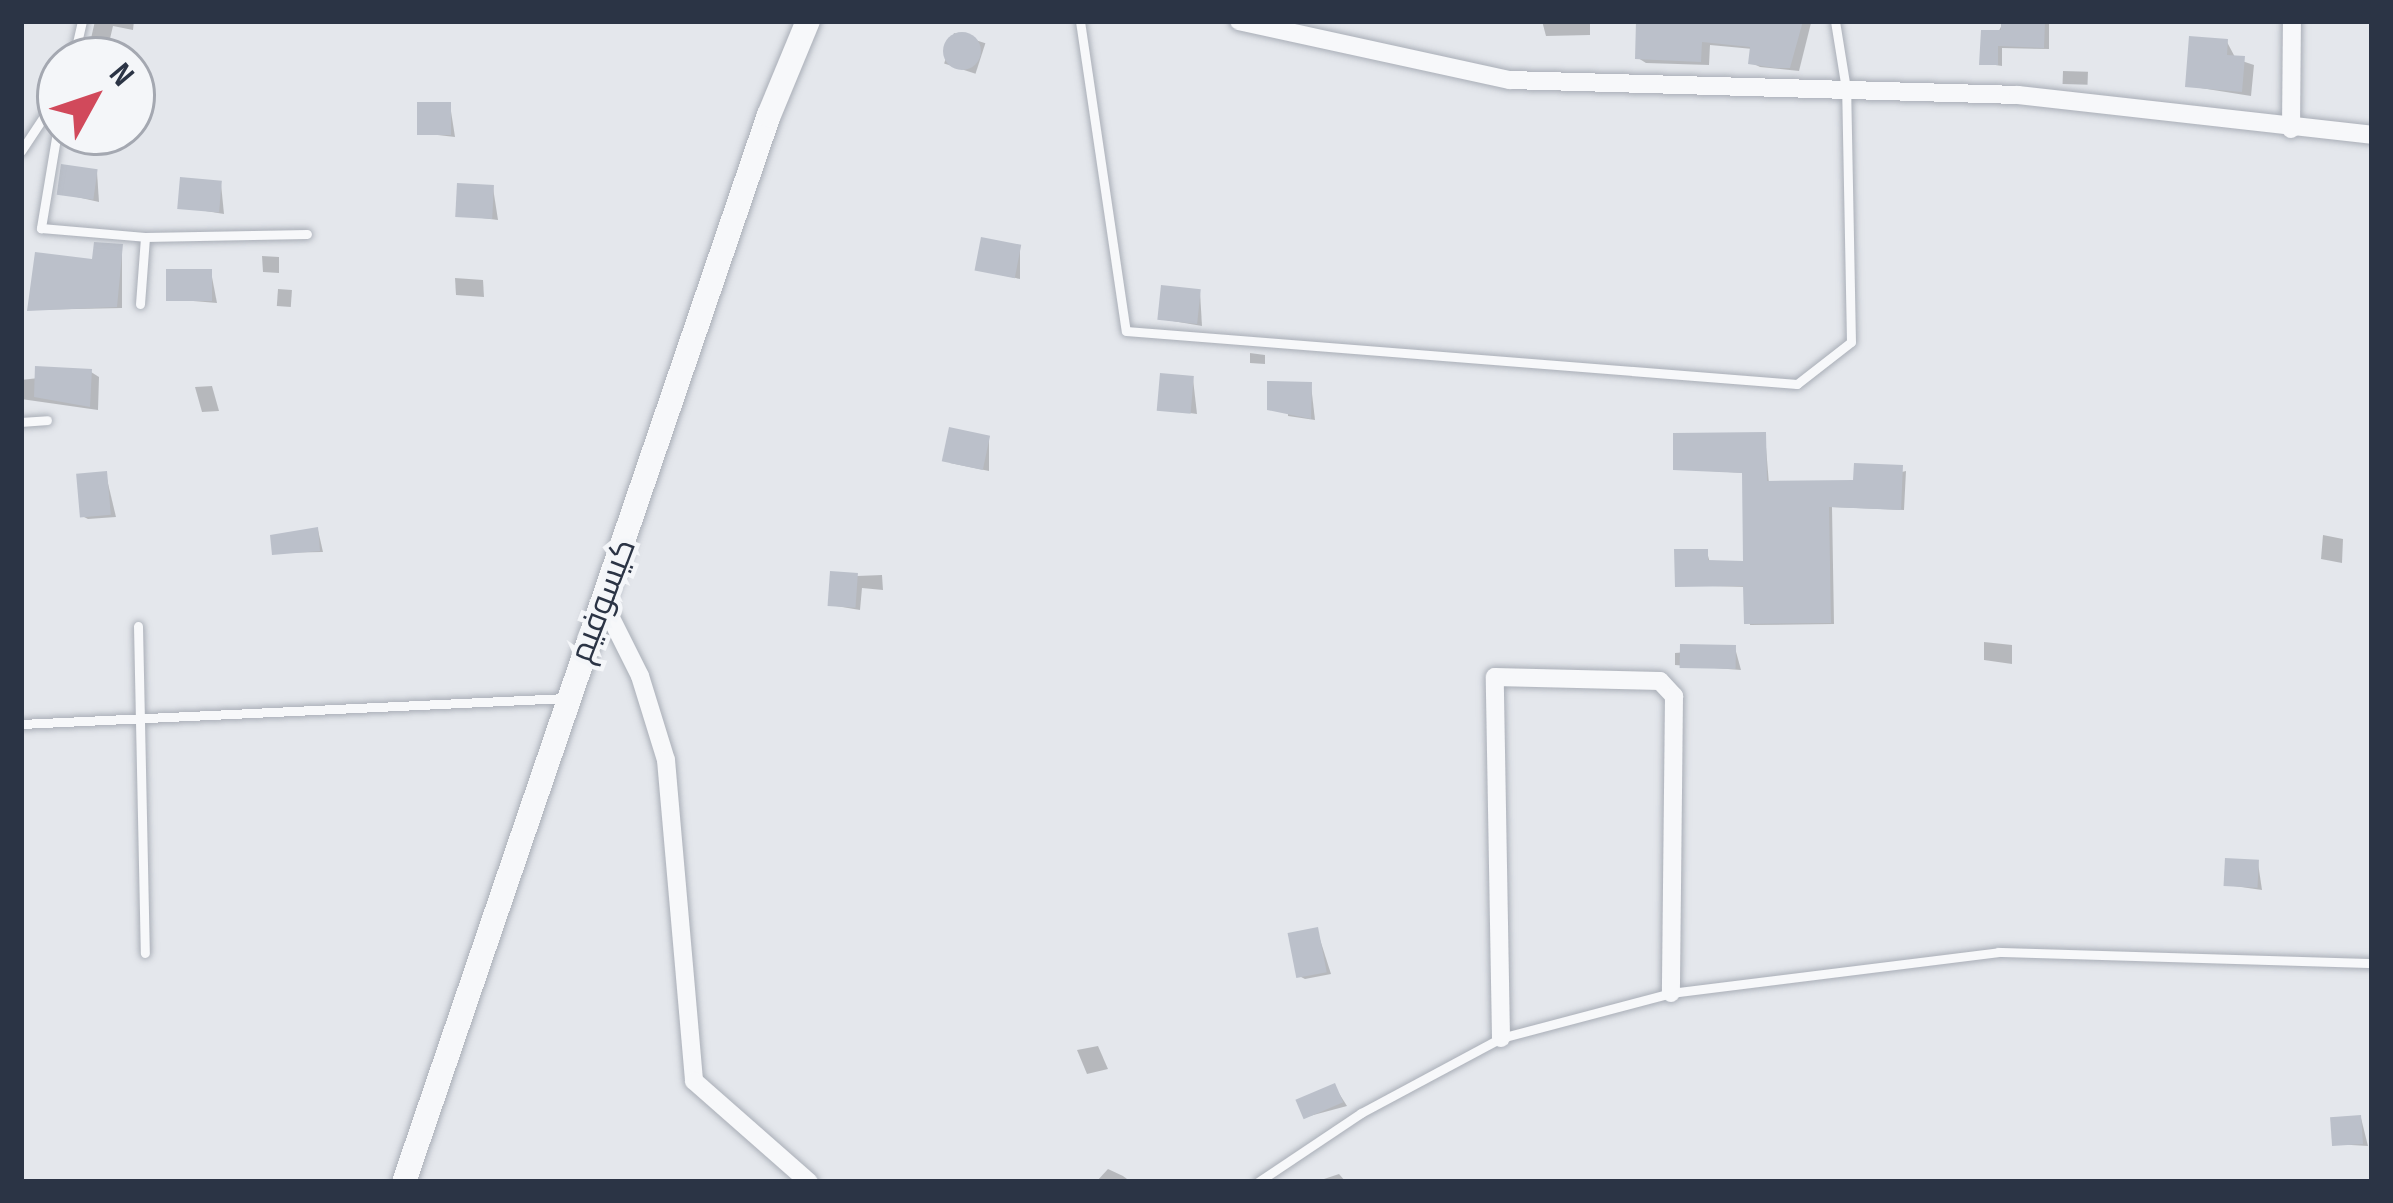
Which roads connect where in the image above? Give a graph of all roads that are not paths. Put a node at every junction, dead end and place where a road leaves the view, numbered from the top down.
1 (808, 21) edge
2 (1080, 21) edge
3 (1239, 21) edge
4 (1834, 21) edge
5 (2292, 21) edge
6 (1846, 89) junction
7 (2291, 129) junction
8 (2372, 135) edge
9 (53, 156) edge
10 (308, 234) dead end
11 (145, 237) junction
12 (140, 304) dead end
13 (46, 420) dead end
14 (21, 422) edge
15 (606, 608) junction
16 (138, 626) dead end
17 (566, 698) junction
18 (141, 719) junction
19 (21, 724) edge
20 (145, 953) dead end
21 (2372, 963) edge
22 (1671, 993) junction
23 (1501, 1039) junction
24 (404, 1182) edge
25 (809, 1182) edge
26 (1258, 1182) edge

1 - 15 street, كيسوفيم
2 - 6 lane
3 - 6 street
4 - 6 lane
5 - 7 street
6 - 7 street
7 - 8 street
9 - 11 lane
10 - 11 lane
11 - 12 lane
13 - 14 lane
15 - 17 street, كيسوفيم
15 - 25 street
16 - 18 lane
17 - 18 lane
17 - 24 street, كيسوفيم
18 - 19 lane
18 - 20 lane
21 - 22 lane
22 - 23 lane
22 - 23 street
23 - 26 lane

